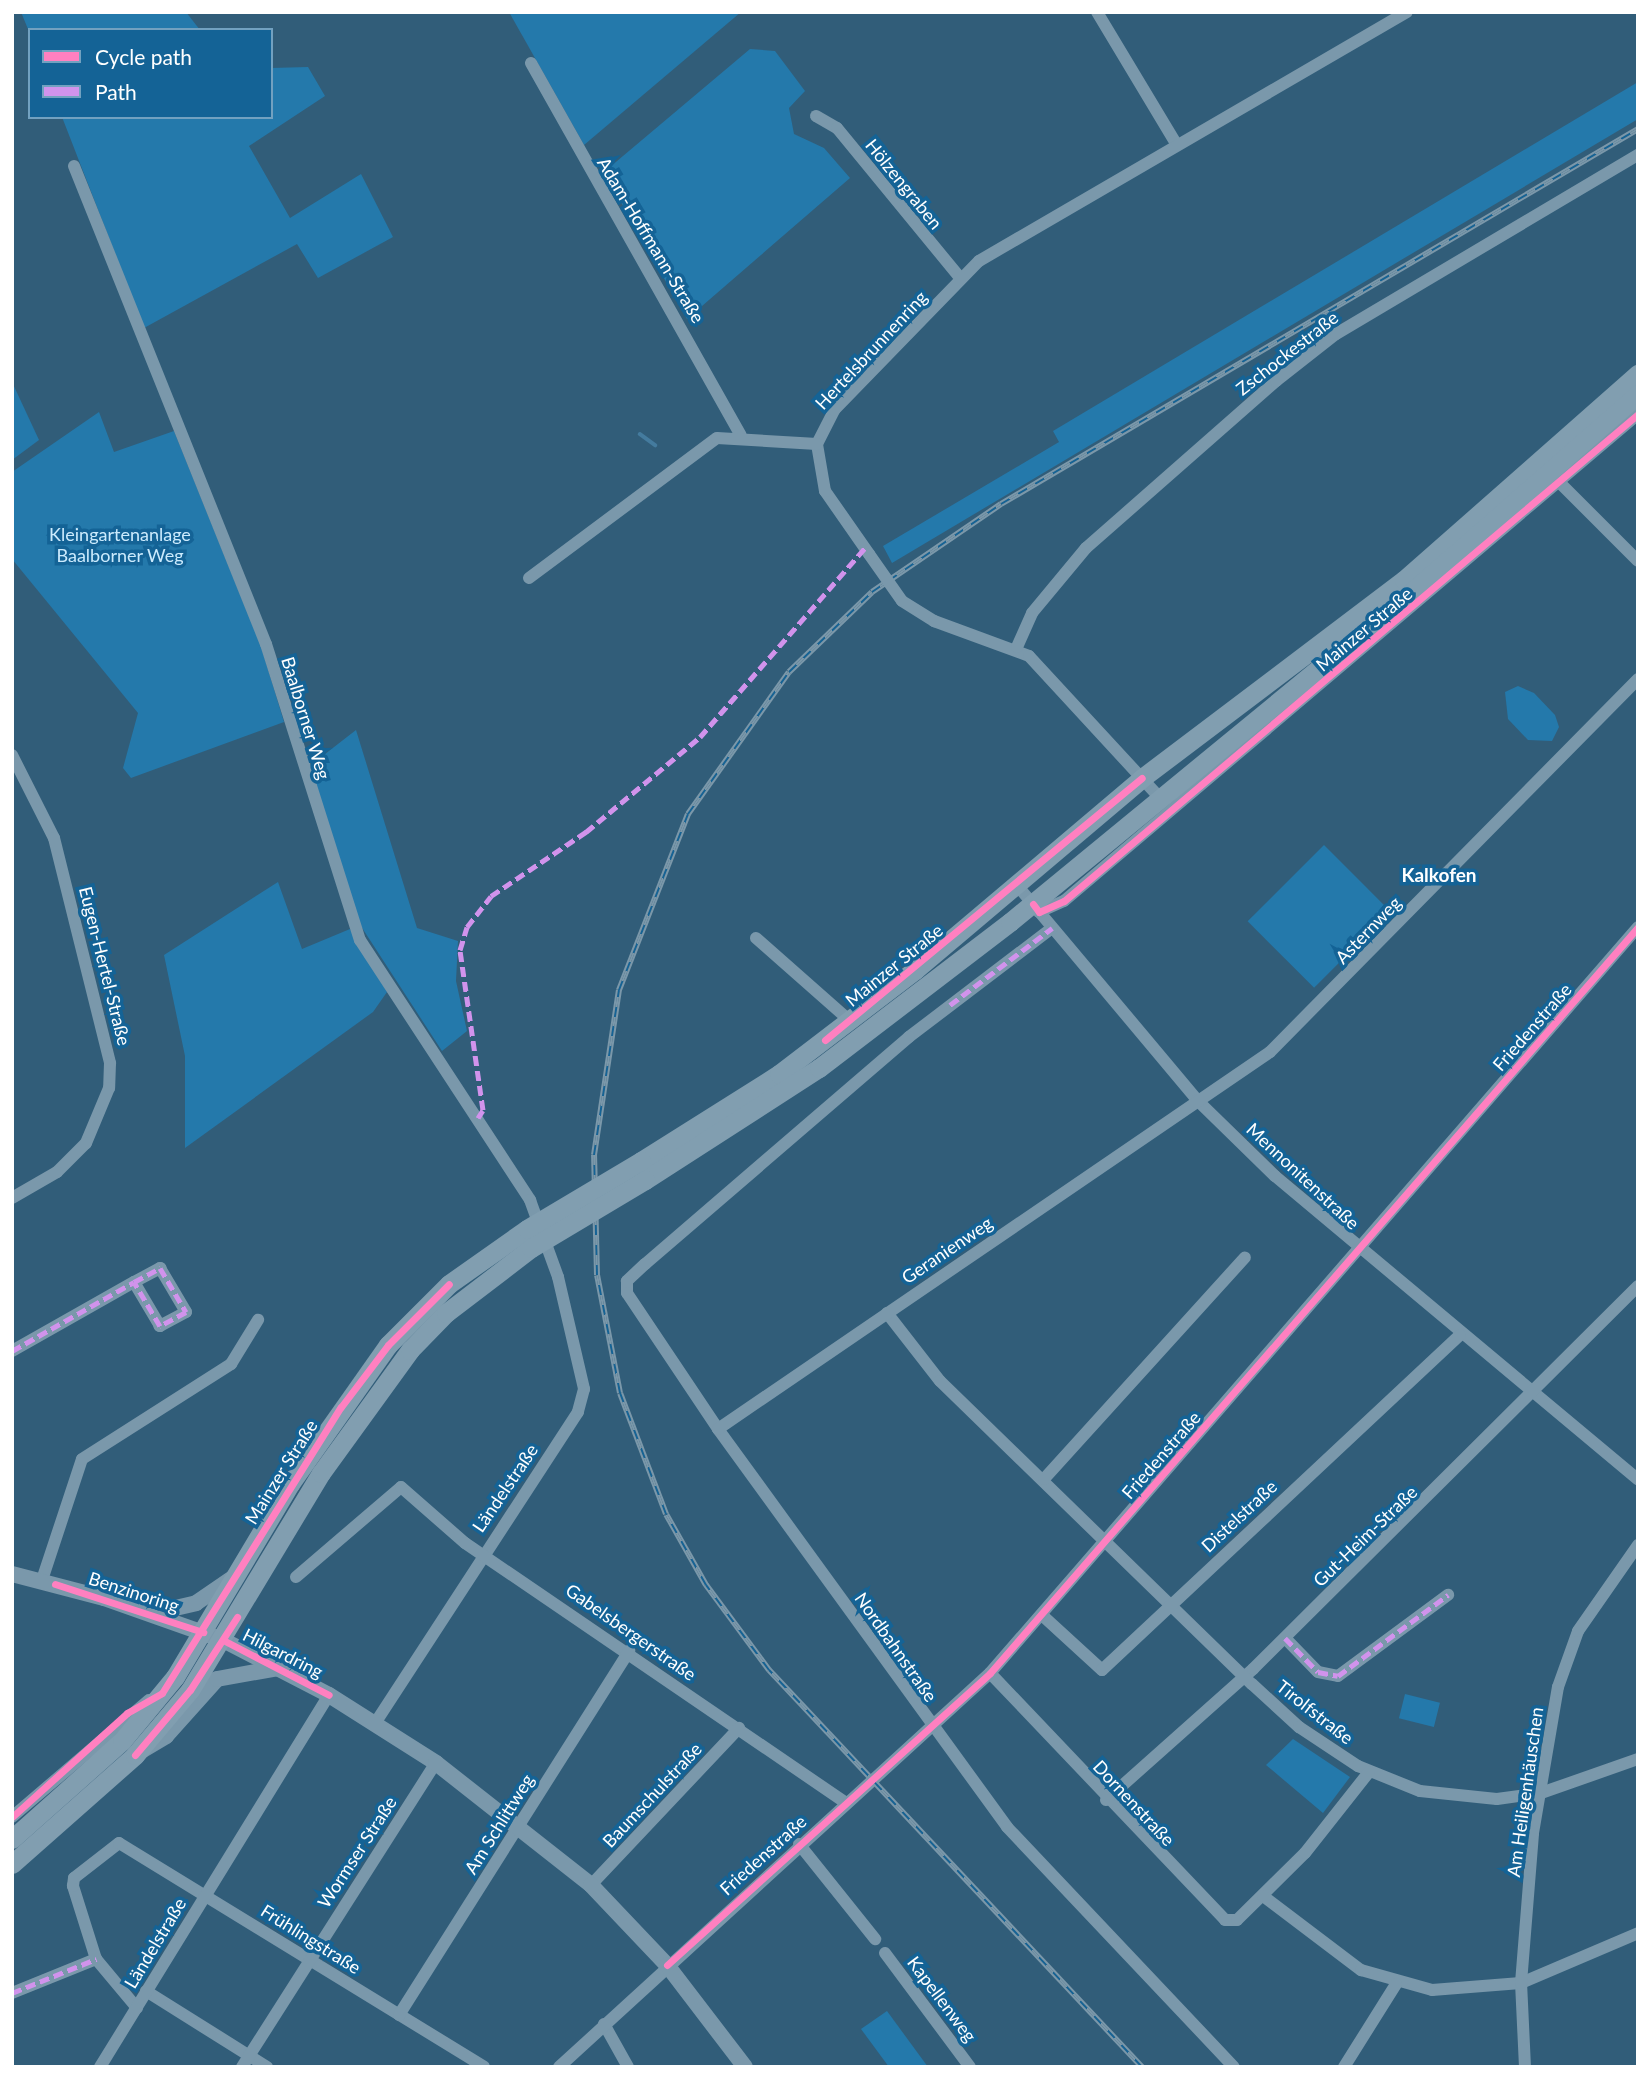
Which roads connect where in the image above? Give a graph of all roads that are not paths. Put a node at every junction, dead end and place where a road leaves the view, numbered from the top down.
1 (1097, 12) edge
2 (1405, 13) edge
3 (531, 63) dead end
4 (816, 116) dead end
5 (1177, 145) junction
6 (1638, 155) edge
7 (74, 166) dead end
8 (961, 279) junction
9 (1638, 374) edge
10 (1638, 394) edge
11 (1638, 414) edge
12 (741, 435) junction
13 (817, 444) junction
14 (1555, 478) junction
15 (1638, 561) edge
16 (529, 578) dead end
17 (1017, 647) junction
18 (1638, 679) edge
19 (12, 755) edge
20 (1142, 778) junction
21 (1159, 797) junction
22 (1016, 884) junction
23 (1036, 908) junction
24 (1638, 928) edge
25 (1052, 929) junction
26 (756, 938) dead end
27 (850, 1021) junction
28 (1197, 1100) junction
29 (643, 1170) junction
30 (12, 1198) edge
31 (529, 1238) junction
32 (1359, 1250) junction
33 (552, 1255) joint
34 (1245, 1257) dead end
35 (134, 1282) junction
36 (1638, 1286) edge
37 (887, 1313) junction
38 (258, 1320) dead end
39 (1460, 1335) junction
40 (12, 1351) edge
41 (1531, 1397) junction
42 (718, 1429) junction
43 (1044, 1479) junction
44 (1638, 1480) edge
45 (1107, 1541) junction
46 (1638, 1545) edge
47 (482, 1553) junction
48 (12, 1574) edge
49 (236, 1575) junction
50 (296, 1577) dead end
51 (42, 1580) junction
52 (1448, 1595) dead end
53 (1171, 1603) junction
54 (151, 1613) junction
55 (1043, 1616) junction
56 (202, 1632) junction
57 (1285, 1637) junction
58 (223, 1640) junction
59 (629, 1651) junction
60 (281, 1668) junction
61 (990, 1673) junction
62 (1245, 1676) junction
63 (162, 1693) junction
64 (329, 1695) junction
65 (375, 1723) junction
66 (929, 1726) junction
67 (739, 1728) junction
68 (135, 1755) junction
69 (1638, 1759) edge
70 (436, 1763) junction
71 (1369, 1772) junction
72 (1541, 1793) junction
73 (1106, 1800) junction
74 (845, 1802) junction
75 (12, 1817) edge
76 (519, 1823) junction
77 (12, 1839) edge
78 (799, 1844) junction
79 (12, 1864) edge
80 (591, 1885) junction
81 (205, 1895) junction
82 (1263, 1896) junction
83 (1638, 1933) edge
84 (875, 1939) dead end
85 (885, 1953) dead end
86 (96, 1959) junction
87 (310, 1959) junction
88 (667, 1965) junction
89 (1521, 1983) junction
90 (1396, 1984) junction
91 (146, 1991) junction
92 (12, 1993) edge
93 (137, 2008) junction
94 (400, 2015) junction
95 (604, 2024) junction
96 (249, 2055) junction
97 (967, 2066) edge
98 (100, 2067) edge
99 (242, 2067) edge
100 (267, 2067) edge
101 (484, 2067) edge
102 (559, 2067) edge
103 (628, 2067) edge
104 (745, 2067) edge
105 (1234, 2067) edge
106 (1344, 2067) edge
107 (1525, 2067) edge

1 - 5 street
2 - 5 street, Hertelsbrunnenring
3 - 12 street, Adam-Hoffmann-Straße
4 - 8 street, Hölzengraben
5 - 8 street, Hertelsbrunnenring
6 - 17 street, Zschockestraße
7 - 33 street, Baalborner Weg
8 - 13 street, Hertelsbrunnenring
9 - 20 main road, Mainzer Straße
10 - 14 main road, Mainzer Straße
11 - 14 street, Mainzer Straße
12 - 13 street
12 - 16 street
13 - 17 street, bridge
14 - 15 street
14 - 21 main road, Mainzer Straße
14 - 23 street, Mainzer Straße
17 - 20 street
18 - 28 street, Asternweg
19 - 30 street, Eugen-Hertel-Straße
20 - 21 street
20 - 22 main road, Mainzer Straße
21 - 23 main road, Mainzer Straße
22 - 23 street, Mennonitenstraße
22 - 27 main road, Mainzer Straße
23 - 25 street, Mennonitenstraße
23 - 29 main road, Mainzer Straße
24 - 32 street, Friedenstraße
25 - 28 street, Mennonitenstraße
25 - 42 street, Nordbahnstraße
26 - 27 street, Mainzer Straße
27 - 29 main road, Mainzer Straße
28 - 32 street, Mennonitenstraße
28 - 37 street, Geranienweg
29 - 31 main road, Mainzer Straße, bridge
31 - 49 main road, Mainzer Straße
31 - 58 main road, Mainzer Straße
32 - 39 street, Mennonitenstraße
32 - 45 street, Friedenstraße
33 - 47 street, Ländelstraße
34 - 43 street
35 - 35 street
35 - 40 street
36 - 41 street, Gut-Heim-Straße
37 - 42 street, Geranienweg
37 - 43 street, Tirolfstraße
38 - 51 street
39 - 41 street, Mennonitenstraße
39 - 53 street, Distelstraße
41 - 44 street, Mennonitenstraße
41 - 57 street, Gut-Heim-Straße
42 - 66 street, Nordbahnstraße
43 - 45 street, Tirolfstraße
45 - 53 street, Tirolfstraße
45 - 55 street, Friedenstraße
46 - 72 street, Am Heiligenhäuschen
47 - 50 street, Gabelsbergerstraße
47 - 59 street, Gabelsbergerstraße
47 - 65 street, Ländelstraße
48 - 51 street, Benzinoring
49 - 54 street
49 - 56 main road, Mainzer Straße
51 - 54 street, Benzinoring
52 - 57 street, Tirolfstraße
53 - 55 street, Distelstraße
53 - 62 street, Tirolfstraße
54 - 56 street, Benzinoring
55 - 61 street, Friedenstraße
56 - 58 street, Benzinoring
56 - 63 main road, Mainzer Straße
57 - 62 street, Gut-Heim-Straße
58 - 60 street, Hilgardring
58 - 68 main road, Mainzer Straße
59 - 67 street, Gabelsbergerstraße
59 - 76 street, Am Schlittweg
60 - 64 street, Hilgardring
60 - 68 street
61 - 66 street, Friedenstraße
61 - 73 street, Dornenstraße
62 - 71 street, Tirolfstraße
62 - 73 street, Gut-Heim-Straße
63 - 75 street
63 - 77 main road, Mainzer Straße
64 - 65 street, Hilgardring
64 - 81 street, Ländelstraße
65 - 70 street, Hilgardring
66 - 74 street, Friedenstraße
66 - 105 street, Nordbahnstraße
67 - 74 street, Gabelsbergerstraße
67 - 80 street, Baumschulstraße
68 - 79 main road, Mainzer Straße
69 - 72 street, Tirolfstraße
70 - 76 street, Hilgardring
70 - 87 street, Wormser Straße
71 - 72 street, Tirolfstraße
71 - 82 street, Dornenstraße
72 - 89 street, Am Heiligenhäuschen
73 - 82 street, Dornenstraße
74 - 78 street, Friedenstraße
76 - 80 street, Hilgardring
76 - 94 street, Am Schlittweg
78 - 84 street
78 - 88 street, Friedenstraße
80 - 88 street, Hilgardring
81 - 86 street, Frühlingstraße
81 - 87 street, Frühlingstraße
81 - 91 street, Ländelstraße
82 - 90 street
83 - 89 street
85 - 97 street, Kapellenweg
86 - 92 street
86 - 93 street
87 - 94 street, Frühlingstraße
87 - 96 street, Wormser Straße
88 - 95 street, Friedenstraße
88 - 104 street, Hilgardring
89 - 90 street
89 - 107 street, Am Heiligenhäuschen
90 - 106 street
91 - 93 street, Ländelstraße
91 - 96 street
93 - 98 street, Ländelstraße
94 - 101 street, Frühlingstraße
95 - 102 street, Friedenstraße
95 - 103 street
96 - 99 street, Wormser Straße
96 - 100 street

